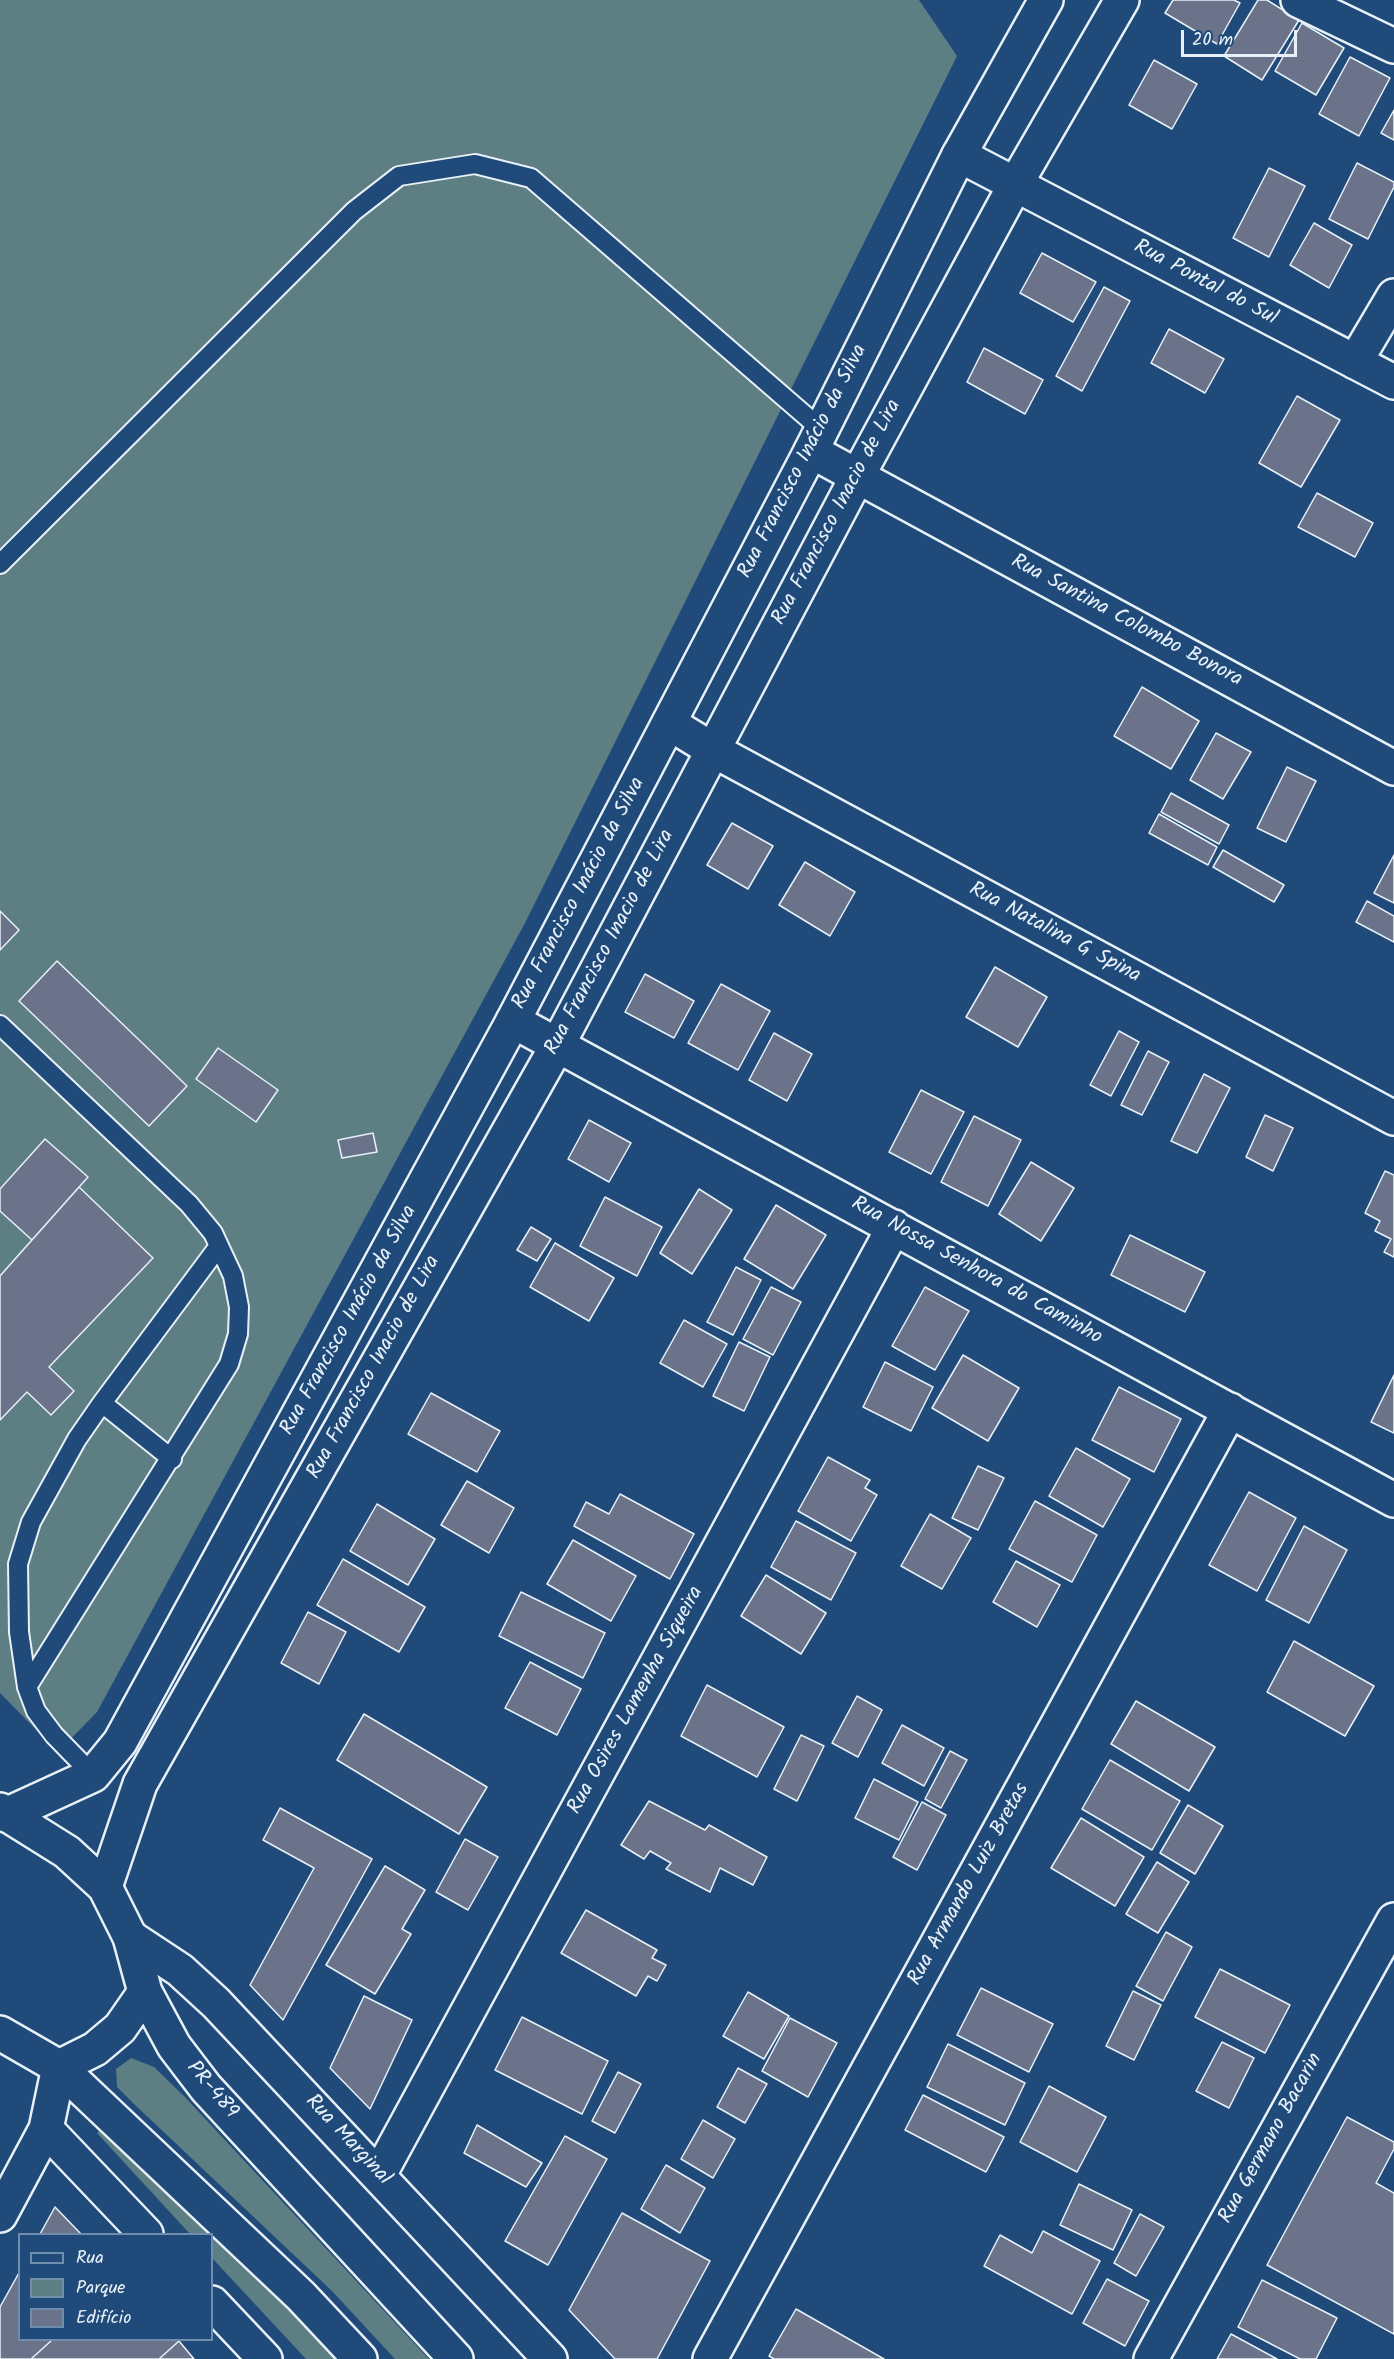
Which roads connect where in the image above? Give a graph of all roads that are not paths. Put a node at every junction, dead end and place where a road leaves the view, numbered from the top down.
1 (1046, 0) edge
2 (1122, 0) edge
3 (1298, 0) edge
4 (1394, 46) edge
5 (959, 155) junction
6 (1015, 185) junction
7 (1394, 296) edge
8 (1355, 362) junction
9 (1394, 382) edge
10 (816, 440) junction
11 (857, 477) junction
12 (0, 564) edge
13 (669, 723) junction
14 (714, 750) junction
15 (1394, 768) edge
16 (513, 1021) junction
17 (0, 1025) edge
18 (557, 1046) junction
19 (1394, 1118) edge
20 (894, 1227) junction
21 (219, 1246) junction
22 (102, 1403) junction
23 (1230, 1410) junction
24 (172, 1459) junction
25 (1394, 1500) edge
26 (27, 1687) junction
27 (93, 1775) junction
28 (2, 1814) edge
29 (105, 1887) junction
30 (1394, 1920) edge
31 (130, 1937) junction
32 (145, 1992) junction
33 (0, 2033) edge
34 (59, 2067) junction
35 (46, 2130) junction
36 (379, 2175) junction
37 (0, 2215) edge
38 (144, 2233) edge
39 (213, 2304) edge
40 (266, 2359) edge
41 (360, 2359) edge
42 (456, 2359) edge
43 (550, 2359) edge
44 (710, 2359) edge
45 (1151, 2359) edge

1 - 5 street, Rua Francisco Inácio da Silva
2 - 6 street, Rua Francisco Inacio de Lira
3 - 4 street
5 - 6 street, Rua Pontal do Sul
5 - 10 street, Rua Francisco Inácio da Silva
6 - 8 street, Rua Pontal do Sul
6 - 11 street, Rua Francisco Inacio de Lira
7 - 8 street
8 - 9 street, Rua Pontal do Sul
10 - 11 street, Rua Santina Colombo Bonora
10 - 12 lane
10 - 13 street, Rua Francisco Inácio da Silva
11 - 14 street, Rua Francisco Inacio de Lira
11 - 15 street, Rua Santina Colombo Bonora
13 - 14 street, Rua Natalina G Spina
13 - 16 street, Rua Francisco Inácio da Silva
14 - 18 street, Rua Francisco Inacio de Lira
14 - 19 street, Rua Natalina G Spina
16 - 18 street, Rua Nossa Senhora do Caminho
16 - 27 street, Rua Francisco Inácio da Silva
17 - 21 lane
18 - 20 street, Rua Nossa Senhora do Caminho
18 - 29 street, Rua Francisco Inacio de Lira
20 - 23 street, Rua Nossa Senhora do Caminho
20 - 36 street, Rua Osires Lamenha Siqueira
21 - 22 lane
21 - 24 lane
22 - 24 lane
22 - 26 lane
23 - 25 street, Rua Nossa Senhora do Caminho
23 - 44 street, Rua Armando Luiz Bretas
24 - 26 lane
26 - 27 lane
27 - 28 street
28 - 29 street, PR-489 / PR-489
29 - 31 street, PR-489 / PR-489
30 - 45 street, Rua Germano Bacarin
31 - 32 street, PR-489 / PR-489
31 - 36 street, Rua Marginal
32 - 34 street
32 - 42 street, PR-489 / PR-489
33 - 34 street
34 - 35 street
34 - 41 street
35 - 37 street
35 - 38 street
36 - 43 street, Rua Marginal
39 - 40 street

